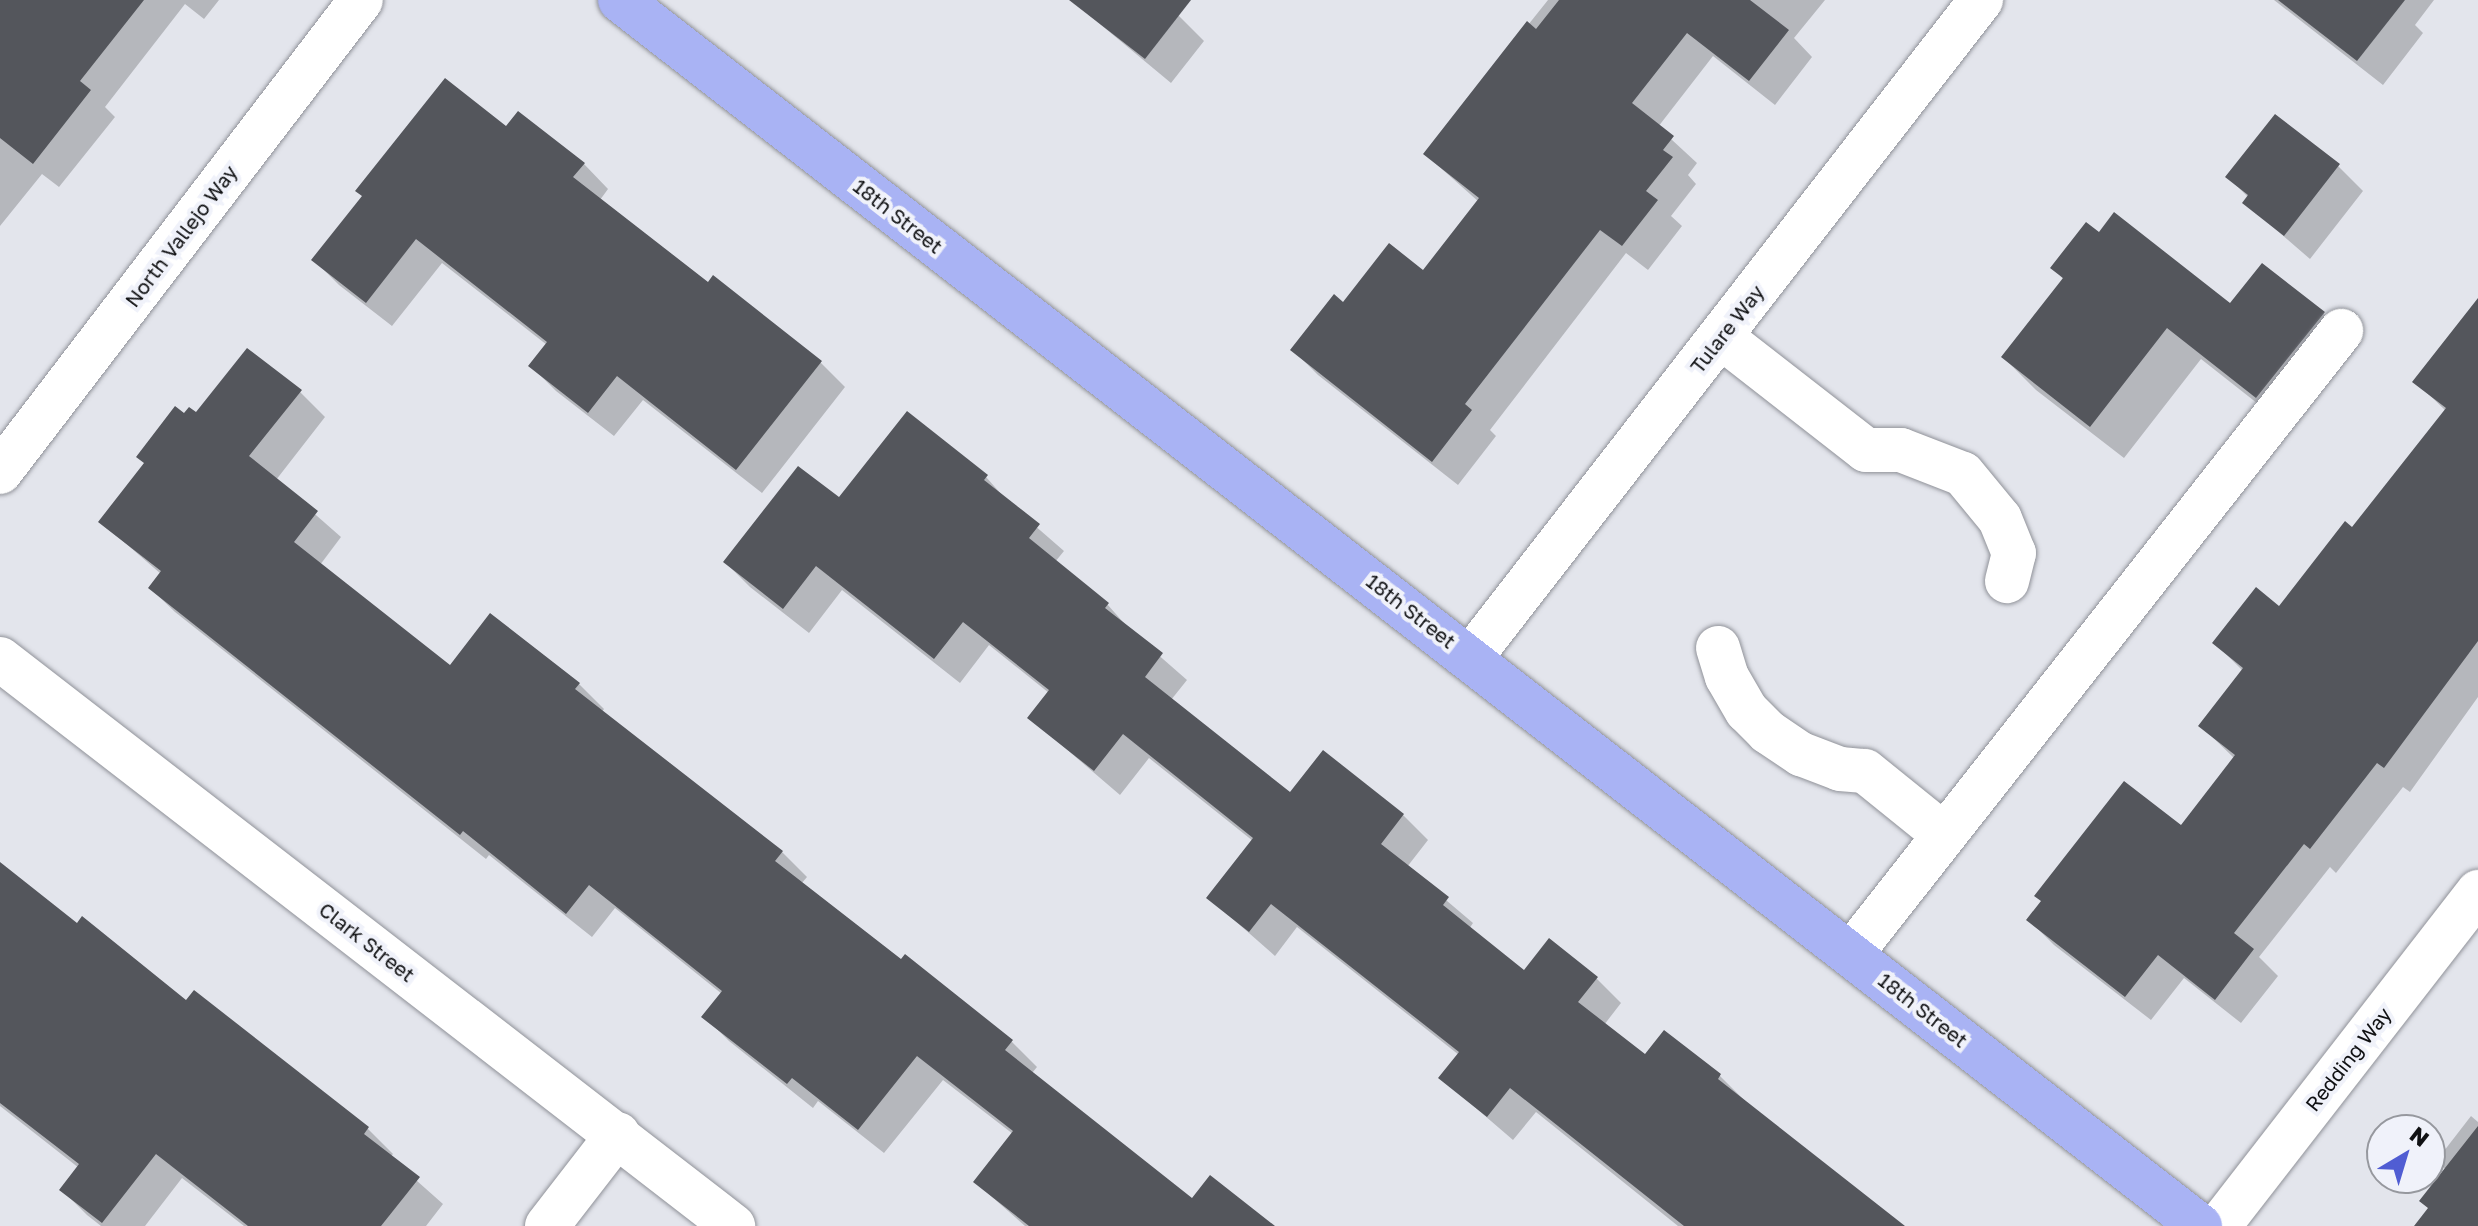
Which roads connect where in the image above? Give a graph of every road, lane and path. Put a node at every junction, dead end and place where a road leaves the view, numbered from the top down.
1 (361, 0) edge
2 (620, 0) edge
3 (1981, 0) edge
4 (2341, 331) dead end
5 (1721, 337) junction
6 (0, 472) edge
7 (2007, 581) dead end
8 (1718, 648) dead end
9 (1471, 657) junction
10 (0, 659) edge
11 (1943, 834) junction
12 (2478, 892) edge
13 (1851, 954) junction
14 (618, 1134) junction
15 (547, 1226) edge
16 (733, 1226) edge
17 (2200, 1226) edge
18 (2219, 1226) edge

1 - 6 street, North Vallejo Way
2 - 9 main road, 18th Street
3 - 5 street, Tulare Way
4 - 11 street
5 - 7 street
5 - 9 street, Tulare Way
8 - 11 street
9 - 13 main road, 18th Street
10 - 14 street, Clark Street
11 - 13 street
12 - 18 street, Redding Way
13 - 17 main road, 18th Street
14 - 15 street
14 - 16 street, Clark Street

